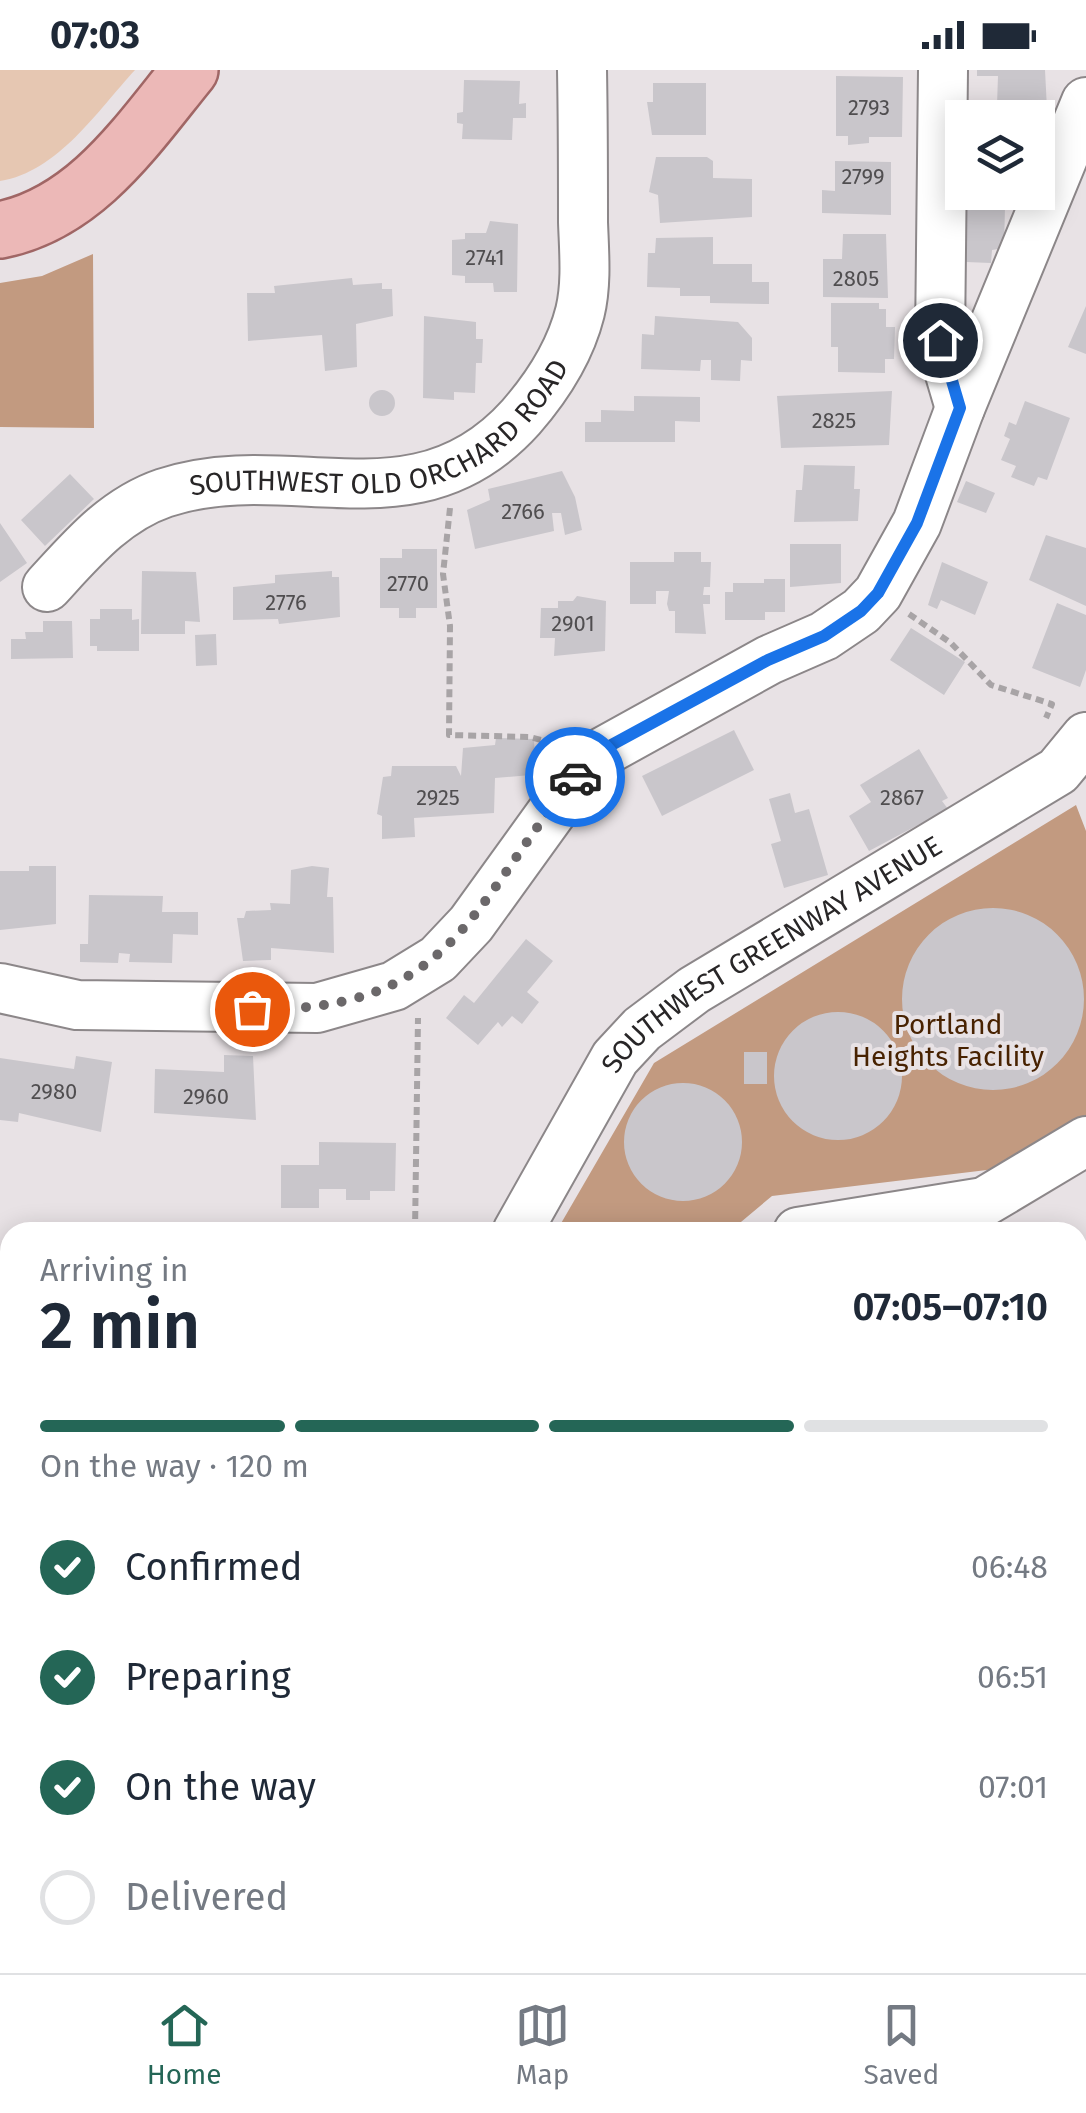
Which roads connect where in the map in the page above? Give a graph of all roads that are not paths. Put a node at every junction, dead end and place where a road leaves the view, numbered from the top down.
1 (190, 70) edge
2 (582, 70) edge
3 (943, 70) edge
4 (1086, 102) edge
5 (0, 230) edge
6 (960, 408) junction
7 (47, 587) dead end
8 (1071, 729) edge
9 (0, 988) edge
10 (1086, 1141) edge
11 (522, 1222) edge
12 (860, 1222) edge

1 - 5 main road
2 - 7 street, SOUTHWEST OLD ORCHARD ROAD
3 - 6 street
4 - 6 street
6 - 9 street
8 - 11 street, SOUTHWEST GREENWAY AVENUE
10 - 12 street

